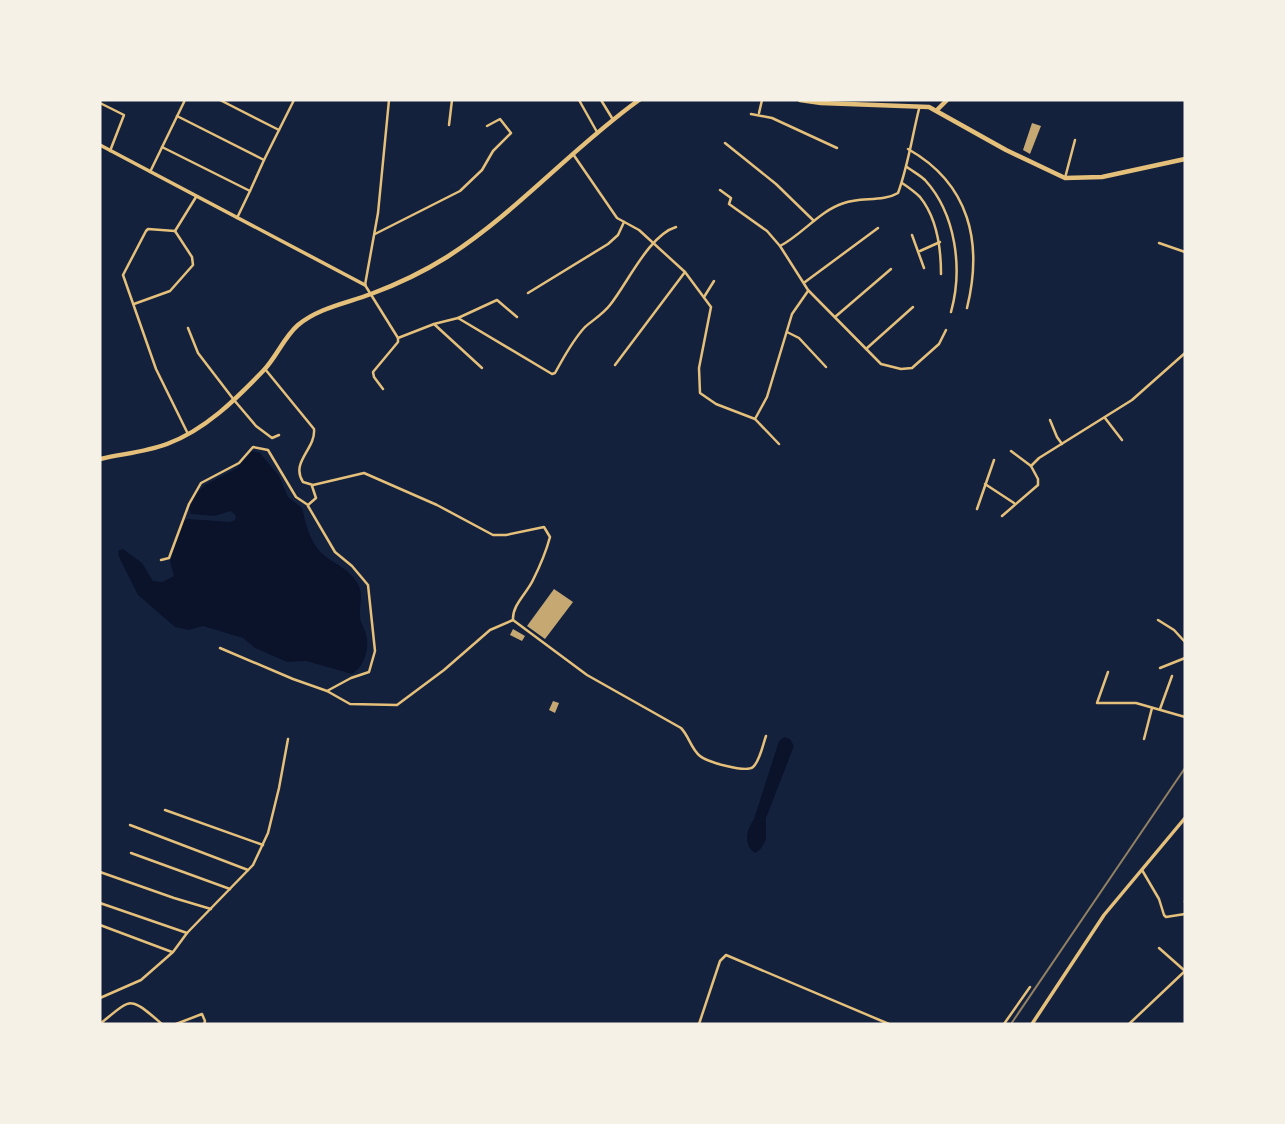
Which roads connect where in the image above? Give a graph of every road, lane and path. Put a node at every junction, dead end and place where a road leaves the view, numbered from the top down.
1 (185, 100) edge
2 (220, 100) edge
3 (292, 100) edge
4 (389, 100) edge
5 (452, 100) edge
6 (579, 100) edge
7 (601, 100) edge
8 (639, 100) edge
9 (762, 100) edge
10 (800, 100) edge
11 (943, 101) edge
12 (100, 103) edge
13 (920, 106) junction
14 (937, 110) junction
15 (751, 114) dead end
16 (758, 115) junction
17 (177, 116) junction
18 (613, 119) junction
19 (449, 125) dead end
20 (487, 126) dead end
21 (279, 130) junction
22 (597, 132) junction
23 (1075, 140) dead end
24 (725, 143) dead end
25 (100, 145) edge
26 (162, 147) junction
27 (836, 148) dead end
28 (908, 149) junction
29 (110, 151) junction
30 (573, 154) junction
31 (1185, 159) edge
32 (264, 160) junction
33 (907, 166) junction
34 (150, 172) junction
35 (1065, 178) junction
36 (902, 183) junction
37 (720, 190) dead end
38 (250, 191) junction
39 (196, 197) junction
40 (237, 218) junction
41 (814, 221) junction
42 (624, 222) junction
43 (676, 227) dead end
44 (878, 228) dead end
45 (175, 232) junction
46 (374, 234) junction
47 (912, 236) dead end
48 (940, 243) junction
49 (1159, 243) dead end
50 (654, 244) junction
51 (780, 246) junction
52 (919, 251) junction
53 (1185, 251) edge
54 (924, 268) dead end
55 (891, 270) dead end
56 (685, 272) junction
57 (941, 274) dead end
58 (714, 281) dead end
59 (804, 283) junction
60 (365, 285) junction
61 (808, 289) junction
62 (528, 293) dead end
63 (371, 294) junction
64 (704, 297) junction
65 (134, 304) junction
66 (913, 307) dead end
67 (967, 308) dead end
68 (951, 312) dead end
69 (517, 317) dead end
70 (834, 317) junction
71 (458, 318) junction
72 (434, 324) junction
73 (188, 328) dead end
74 (946, 330) dead end
75 (787, 332) junction
76 (398, 338) junction
77 (866, 350) junction
78 (1185, 353) edge
79 (615, 365) dead end
80 (826, 367) dead end
81 (482, 368) dead end
82 (265, 369) junction
83 (383, 389) dead end
84 (234, 400) junction
85 (1105, 418) junction
86 (755, 419) junction
87 (1050, 420) dead end
88 (188, 434) junction
89 (279, 435) dead end
90 (1122, 440) dead end
91 (1062, 443) junction
92 (779, 444) dead end
93 (1011, 451) dead end
94 (100, 459) edge
95 (995, 460) dead end
96 (1031, 466) junction
97 (985, 484) junction
98 (313, 485) junction
99 (1015, 503) junction
100 (308, 505) junction
101 (977, 509) dead end
102 (1002, 516) dead end
103 (161, 560) dead end
104 (513, 620) junction
105 (1158, 620) dead end
106 (1185, 642) edge
107 (220, 648) dead end
108 (1185, 659) edge
109 (1160, 668) dead end
110 (1108, 672) dead end
111 (1172, 676) dead end
112 (327, 691) junction
113 (1152, 707) junction
114 (1160, 710) junction
115 (1185, 717) edge
116 (766, 736) dead end
117 (288, 739) dead end
118 (1144, 739) dead end
119 (165, 810) dead end
120 (1185, 818) edge
121 (130, 825) dead end
122 (263, 845) junction
123 (131, 853) dead end
124 (248, 870) junction
125 (1142, 870) junction
126 (100, 872) edge
127 (230, 889) junction
128 (100, 903) edge
129 (211, 909) junction
130 (1185, 914) edge
131 (100, 925) edge
132 (187, 933) junction
133 (1159, 948) dead end
134 (173, 952) junction
135 (1185, 971) edge
136 (1030, 987) dead end
137 (100, 998) edge
138 (100, 1024) edge
139 (162, 1024) edge
140 (176, 1024) edge
141 (204, 1024) edge
142 (699, 1024) edge
143 (889, 1024) edge
144 (1004, 1024) edge
145 (1031, 1024) edge
146 (1129, 1024) edge

1 - 17 street
2 - 21 street
3 - 21 street
4 - 46 street
5 - 19 street
6 - 22 street
7 - 18 street
8 - 18 main road
9 - 16 street
10 - 13 main road
11 - 14 main road
12 - 29 street
13 - 14 main road
13 - 28 street
14 - 35 main road
15 - 16 street
16 - 27 street
17 - 26 street
17 - 32 street
18 - 22 main road
20 - 46 street
21 - 32 street
22 - 30 main road
23 - 35 street
24 - 41 street
25 - 29 street
26 - 34 street
26 - 38 street
28 - 33 street
28 - 67 street
29 - 34 street
30 - 42 street
30 - 63 main road
31 - 35 main road
32 - 38 street
33 - 36 street
33 - 68 street
34 - 39 street
36 - 41 street
36 - 48 street
37 - 51 street
38 - 40 street
39 - 40 street
39 - 45 street
40 - 60 street
41 - 51 street
42 - 50 street
42 - 62 street
43 - 50 street
44 - 59 street
45 - 65 street
45 - 65 street
46 - 60 street
47 - 52 street
48 - 52 street
48 - 57 street
49 - 53 street
50 - 56 street
50 - 71 street
51 - 59 street
52 - 54 street
55 - 70 street
56 - 64 street
56 - 79 street
58 - 64 street
59 - 61 street
60 - 63 street
61 - 70 street
61 - 75 street
63 - 76 street
63 - 82 main road
64 - 86 street
65 - 88 street
66 - 77 street
69 - 71 street
70 - 77 street
71 - 72 street
72 - 76 street
72 - 81 street
73 - 84 street
74 - 77 street
75 - 80 street
75 - 86 street
76 - 83 street
78 - 85 street
82 - 84 main road
82 - 98 street
84 - 88 main road
84 - 89 street
85 - 90 street
85 - 91 street
86 - 92 street
87 - 91 street
88 - 94 main road
91 - 96 street
93 - 96 street
95 - 97 street
96 - 99 street
97 - 99 street
97 - 101 street
98 - 100 street
98 - 104 street
99 - 102 street
100 - 103 street
100 - 112 street
104 - 112 street
104 - 116 street
105 - 106 street
107 - 112 street
108 - 109 street
110 - 113 street
111 - 114 street
113 - 114 street
113 - 118 street
114 - 115 street
117 - 122 street
119 - 122 street
120 - 125 street
121 - 124 street
122 - 124 street
123 - 127 street
124 - 127 street
125 - 130 street
125 - 145 street
126 - 129 street
127 - 129 street
128 - 132 street
129 - 132 street
131 - 134 street
132 - 134 street
133 - 135 street
134 - 137 street
135 - 146 street
136 - 144 street
138 - 139 street
140 - 141 street
142 - 143 street

